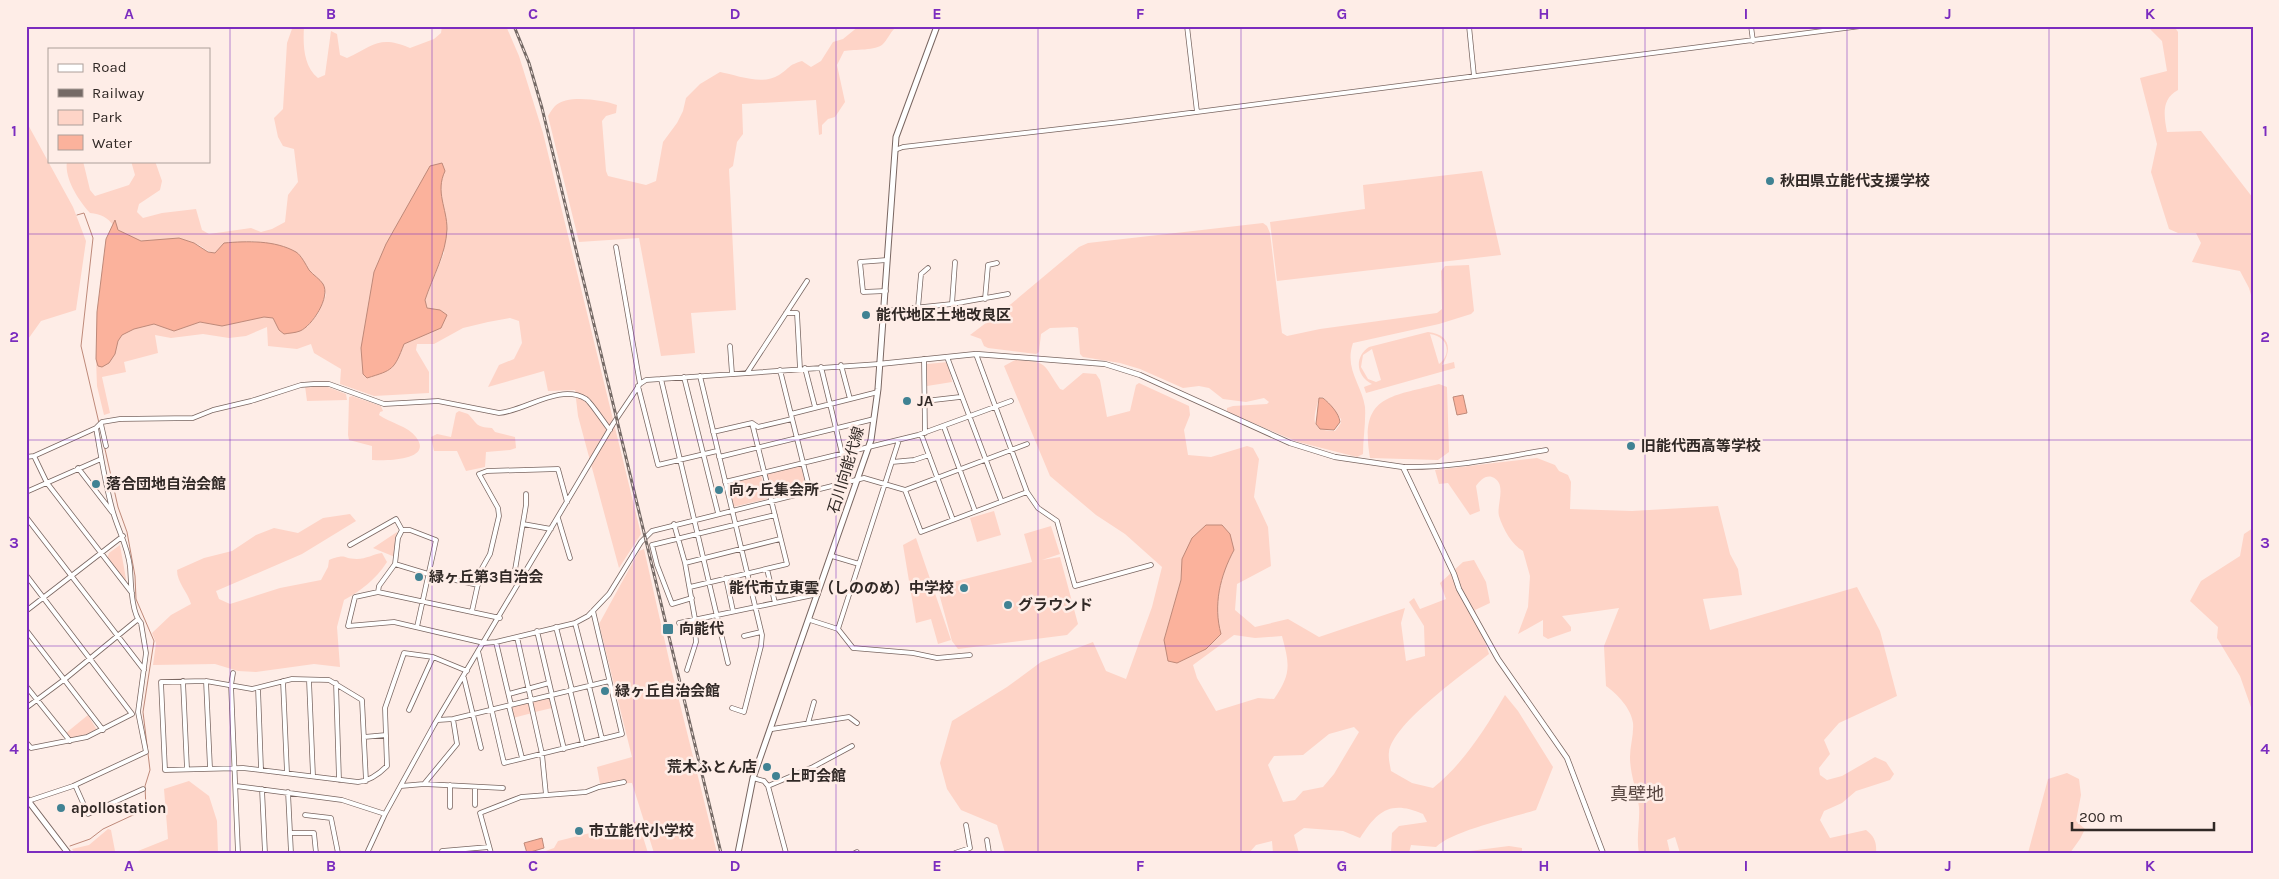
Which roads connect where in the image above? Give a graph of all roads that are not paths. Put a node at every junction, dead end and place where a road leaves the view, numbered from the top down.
1 (937, 26) edge
2 (1187, 26) edge
3 (1469, 26) edge
4 (1751, 26) edge
5 (1861, 26) edge
6 (1752, 41) junction
7 (1474, 76) junction
8 (1197, 112) junction
9 (895, 150) junction
10 (616, 247) dead end
11 (888, 260) junction
12 (954, 262) dead end
13 (998, 263) dead end
14 (928, 268) dead end
15 (807, 281) dead end
16 (886, 291) junction
17 (1008, 294) dead end
18 (985, 299) junction
19 (952, 304) junction
20 (918, 308) junction
21 (884, 311) junction
22 (786, 313) junction
23 (730, 346) dead end
24 (976, 354) junction
25 (946, 357) junction
26 (924, 359) junction
27 (879, 364) junction
28 (842, 365) junction
29 (821, 367) junction
30 (802, 368) junction
31 (780, 370) junction
32 (747, 373) junction
33 (732, 374) junction
34 (700, 376) junction
35 (684, 377) junction
36 (661, 379) junction
37 (639, 385) junction
38 (878, 392) junction
39 (960, 397) junction
40 (850, 399) junction
41 (925, 401) junction
42 (1011, 401) dead end
43 (830, 404) junction
44 (996, 406) junction
45 (815, 408) junction
46 (791, 414) junction
47 (968, 417) junction
48 (792, 419) junction
49 (874, 419) junction
50 (752, 423) junction
51 (101, 424) junction
52 (944, 427) junction
53 (96, 428) junction
54 (836, 429) junction
55 (610, 430) junction
56 (713, 432) junction
57 (923, 434) junction
58 (798, 439) junction
59 (899, 440) junction
60 (1027, 444) dead end
61 (106, 446) dead end
62 (870, 447) junction
63 (758, 448) junction
64 (1012, 449) junction
65 (1546, 450) dead end
66 (717, 451) junction
67 (842, 453) junction
68 (704, 454) junction
69 (929, 455) junction
70 (34, 456) junction
71 (26, 457) edge
72 (101, 458) junction
73 (719, 458) junction
74 (680, 459) junction
75 (984, 459) junction
76 (802, 462) junction
77 (892, 462) junction
78 (78, 468) junction
79 (1403, 468) junction
80 (959, 469) junction
81 (764, 473) junction
82 (937, 477) junction
83 (858, 481) junction
84 (725, 482) junction
85 (849, 482) junction
86 (47, 483) junction
87 (884, 485) junction
88 (904, 490) junction
89 (810, 491) junction
90 (26, 492) edge
91 (1028, 492) junction
92 (526, 494) dead end
93 (1000, 500) junction
94 (771, 501) junction
95 (568, 502) junction
96 (732, 510) junction
97 (975, 511) junction
98 (113, 512) junction
99 (718, 513) junction
100 (775, 515) junction
101 (26, 517) edge
102 (558, 518) junction
103 (694, 519) junction
104 (953, 520) junction
105 (523, 524) junction
106 (674, 524) junction
107 (736, 525) junction
108 (402, 530) junction
109 (551, 530) junction
110 (698, 534) junction
111 (123, 536) junction
112 (678, 539) junction
113 (780, 539) junction
114 (350, 545) dead end
115 (742, 548) junction
116 (101, 554) junction
117 (832, 556) junction
118 (570, 558) dead end
119 (703, 558) junction
120 (685, 563) junction
121 (395, 564) junction
122 (859, 564) junction
123 (1151, 565) dead end
124 (767, 569) junction
125 (515, 570) dead end
126 (748, 573) junction
127 (428, 574) junction
128 (26, 575) edge
129 (72, 575) junction
130 (726, 578) junction
131 (710, 582) junction
132 (478, 585) junction
133 (690, 587) junction
134 (378, 592) junction
135 (132, 593) junction
136 (818, 594) junction
137 (44, 598) junction
138 (692, 598) junction
139 (423, 602) junction
140 (775, 602) junction
141 (755, 606) junction
142 (26, 611) edge
143 (472, 611) junction
144 (593, 611) junction
145 (733, 611) junction
146 (717, 614) junction
147 (500, 618) junction
148 (695, 619) junction
149 (137, 620) junction
150 (810, 620) junction
151 (575, 622) junction
152 (679, 623) dead end
153 (417, 627) junction
154 (556, 627) junction
155 (838, 629) junction
156 (26, 630) edge
157 (537, 631) junction
158 (761, 632) junction
159 (118, 634) junction
160 (744, 636) dead end
161 (517, 637) junction
162 (496, 642) junction
163 (696, 642) junction
164 (484, 643) junction
165 (699, 648) dead end
166 (478, 651) junction
167 (970, 655) dead end
168 (432, 657) junction
169 (91, 658) junction
170 (728, 663) dead end
171 (144, 670) junction
172 (687, 670) dead end
173 (467, 671) junction
174 (233, 673) dead end
175 (464, 678) junction
176 (65, 680) junction
177 (309, 680) junction
178 (183, 681) junction
179 (206, 681) junction
180 (283, 681) junction
181 (609, 681) junction
182 (550, 683) junction
183 (336, 684) junction
184 (231, 685) junction
185 (26, 686) edge
186 (590, 686) junction
187 (258, 688) junction
188 (529, 688) junction
189 (571, 690) junction
190 (508, 694) junction
191 (551, 695) junction
192 (36, 700) junction
193 (530, 700) junction
194 (814, 702) dead end
195 (510, 705) junction
196 (26, 708) edge
197 (732, 708) dead end
198 (492, 709) junction
199 (409, 710) dead end
200 (138, 712) junction
201 (132, 714) junction
202 (472, 714) junction
203 (453, 719) junction
204 (438, 720) junction
205 (857, 723) dead end
206 (808, 724) junction
207 (772, 729) junction
208 (103, 730) junction
209 (386, 736) junction
210 (364, 737) junction
211 (602, 739) junction
212 (70, 741) junction
213 (26, 742) edge
214 (583, 744) junction
215 (852, 746) dead end
216 (481, 748) dead end
217 (564, 749) junction
218 (542, 754) junction
219 (522, 758) junction
220 (235, 767) junction
221 (210, 768) junction
222 (187, 769) junction
223 (261, 769) junction
224 (287, 773) junction
225 (313, 776) junction
226 (754, 778) junction
227 (339, 780) junction
228 (366, 781) junction
229 (624, 782) dead end
230 (424, 784) junction
231 (75, 785) junction
232 (450, 785) junction
233 (236, 786) junction
234 (401, 786) junction
235 (768, 786) junction
236 (475, 787) junction
237 (503, 788) dead end
238 (143, 789) dead end
239 (262, 789) junction
240 (288, 792) junction
241 (546, 795) junction
242 (27, 800) edge
243 (475, 805) dead end
244 (450, 808) dead end
245 (385, 814) junction
246 (305, 815) dead end
247 (966, 825) dead end
248 (290, 833) junction
249 (987, 840) dead end
250 (489, 847) junction
251 (68, 853) edge
252 (238, 853) edge
253 (265, 853) edge
254 (291, 853) edge
255 (316, 853) edge
256 (338, 853) edge
257 (367, 853) edge
258 (442, 853) edge
259 (491, 853) edge
260 (738, 853) edge
261 (786, 853) edge
262 (955, 853) edge
263 (989, 853) edge
264 (1603, 853) edge

1 - 9 main road, 石川向能代線
2 - 8 street
3 - 7 street
4 - 6 street
5 - 6 street
6 - 7 street
7 - 8 street
8 - 9 street
9 - 11 main road, 石川向能代線
10 - 37 street
11 - 16 main road, 石川向能代線
11 - 16 street
12 - 19 street
13 - 18 street
14 - 20 street
15 - 22 street
16 - 21 main road, 石川向能代線
17 - 18 street
18 - 19 street
19 - 20 street
20 - 21 street
21 - 27 main road, 石川向能代線
22 - 30 street
22 - 32 street
23 - 33 street
24 - 25 street
24 - 44 street
24 - 79 street
25 - 26 street
25 - 39 street
26 - 27 street
26 - 41 street
27 - 28 street
27 - 38 main road, 石川向能代線
28 - 29 street
28 - 40 street
29 - 30 street
29 - 43 street
30 - 31 street
30 - 45 street
31 - 32 street
31 - 46 street
32 - 33 street
33 - 34 street
34 - 35 street
34 - 56 street
35 - 36 street
35 - 68 street
36 - 37 street
36 - 74 street
37 - 55 street
37 - 74 street
38 - 40 street
38 - 49 main road, 石川向能代線
39 - 41 street
39 - 47 street
40 - 43 street
41 - 57 street
42 - 44 street
43 - 45 street
43 - 54 street
44 - 47 street
44 - 64 street
45 - 46 street
46 - 48 street
47 - 52 street
47 - 75 street
48 - 50 street
48 - 58 street
49 - 54 street
49 - 62 main road, 石川向能代線
50 - 56 street
50 - 63 street
51 - 53 street
51 - 55 street
51 - 61 street
52 - 57 street
52 - 80 street
53 - 70 street
53 - 72 street
54 - 58 street
54 - 67 street
55 - 95 street
56 - 66 street
57 - 59 street
57 - 69 street
58 - 63 street
58 - 76 street
59 - 62 street
59 - 77 street
60 - 64 street
62 - 67 street
62 - 83 main road, 石川向能代線
63 - 73 street
63 - 81 street
64 - 75 street
64 - 91 street
65 - 79 street
66 - 68 street
66 - 73 street
67 - 76 street
67 - 85 street
68 - 74 street
68 - 99 street
69 - 77 street
69 - 82 street
70 - 71 street
70 - 86 street
72 - 78 street
72 - 98 street
73 - 84 street
74 - 103 street
75 - 80 street
75 - 93 street
76 - 81 street
76 - 89 street
77 - 87 street
78 - 86 street
78 - 98 street
79 - 264 street
80 - 82 street
80 - 97 street
81 - 84 street
81 - 94 street
82 - 88 street
82 - 104 street
83 - 85 street
83 - 87 street
83 - 117 main road, 石川向能代線
84 - 96 street
85 - 89 street
86 - 90 street
86 - 116 street
87 - 88 street
87 - 122 street
88 - 104 street
89 - 94 street
91 - 93 street
91 - 123 street
92 - 105 street
93 - 97 street
94 - 96 street
94 - 100 street
95 - 102 street
95 - 132 street
96 - 99 street
96 - 107 street
97 - 104 street
98 - 111 street
99 - 103 street
100 - 107 street
100 - 113 street
101 - 129 street
102 - 109 street
102 - 118 street
103 - 106 street
103 - 110 street
105 - 109 street
105 - 125 street
106 - 112 street
106 - 144 street
107 - 110 street
107 - 115 street
108 - 114 street
108 - 121 street
108 - 127 street
109 - 147 street
110 - 112 street
110 - 119 street
111 - 116 street
111 - 135 street
112 - 120 street
112 - 138 street
113 - 115 street
113 - 124 street
115 - 119 street
115 - 126 street
116 - 129 street
116 - 135 street
117 - 122 street
117 - 136 main road, 石川向能代線
119 - 120 street
119 - 131 street
120 - 133 street
121 - 127 street
121 - 134 street
122 - 155 street
124 - 126 street
124 - 140 street
126 - 130 street
126 - 141 street
127 - 132 street
127 - 139 street
128 - 137 street
129 - 137 street
129 - 159 street
130 - 131 street
130 - 145 street
131 - 133 street
131 - 146 street
132 - 143 street
133 - 138 street
134 - 139 street
134 - 153 street
135 - 149 street
136 - 140 street
136 - 150 main road, 石川向能代線
137 - 142 street
137 - 169 street
138 - 148 street
139 - 143 street
139 - 153 street
140 - 141 street
141 - 145 street
141 - 158 street
143 - 147 street
144 - 151 street
144 - 181 street
145 - 146 street
146 - 148 street
146 - 170 street
147 - 164 street
148 - 152 street
148 - 163 street
149 - 159 street
149 - 171 street
150 - 155 street
150 - 207 main road, 石川向能代線
151 - 154 street
151 - 186 street
153 - 164 street
154 - 157 street
154 - 189 street
155 - 167 street
156 - 176 street
157 - 161 street
157 - 182 street
158 - 160 street
158 - 197 street
159 - 169 street
159 - 171 street
161 - 162 street
161 - 188 street
162 - 164 street
162 - 190 street
163 - 165 street
163 - 172 street
164 - 166 street
166 - 173 street
166 - 198 street
168 - 173 street
168 - 199 street
168 - 209 street
169 - 176 street
169 - 201 street
171 - 200 street
173 - 175 street
174 - 184 street
175 - 202 street
175 - 204 street
176 - 192 street
176 - 208 street
177 - 180 street
177 - 183 street
177 - 225 street
178 - 179 street
178 - 222 street
178 - 222 street
179 - 184 street
179 - 221 street
180 - 187 street
180 - 224 street
181 - 186 street
181 - 211 street
182 - 188 street
182 - 191 street
183 - 210 street
183 - 227 street
184 - 187 street
184 - 220 street
185 - 192 street
186 - 189 street
186 - 211 street
187 - 223 street
188 - 190 street
188 - 193 street
189 - 191 street
189 - 214 street
190 - 195 street
191 - 193 street
191 - 217 street
192 - 196 street
192 - 212 street
193 - 195 street
193 - 218 street
194 - 206 street
195 - 198 street
195 - 219 street
198 - 202 street
198 - 219 street
200 - 201 street
200 - 231 street
201 - 208 street
202 - 203 street
202 - 216 street
203 - 204 street
203 - 230 street
204 - 234 street
205 - 206 street
206 - 207 street
207 - 226 main road, 石川向能代線
208 - 212 street
209 - 210 street
209 - 228 street
210 - 228 street
211 - 214 street
212 - 213 street
214 - 217 street
215 - 235 street
217 - 218 street
218 - 219 street
218 - 241 street
220 - 221 street
220 - 223 street
220 - 233 street
221 - 222 street
223 - 224 street
224 - 225 street
225 - 227 street
226 - 235 street
226 - 260 main road, 石川向能代線
227 - 228 street
229 - 241 street
230 - 232 street
230 - 234 street
231 - 238 street
231 - 242 street
232 - 236 street
232 - 244 street
233 - 239 street
233 - 252 street
234 - 245 street
235 - 261 street
236 - 237 street
236 - 243 street
239 - 240 street
239 - 253 street
240 - 245 street
240 - 248 street
241 - 250 street
242 - 251 main road
245 - 257 street
246 - 256 street
247 - 262 street
248 - 254 street
248 - 255 street
249 - 263 street
250 - 258 street
250 - 259 street

